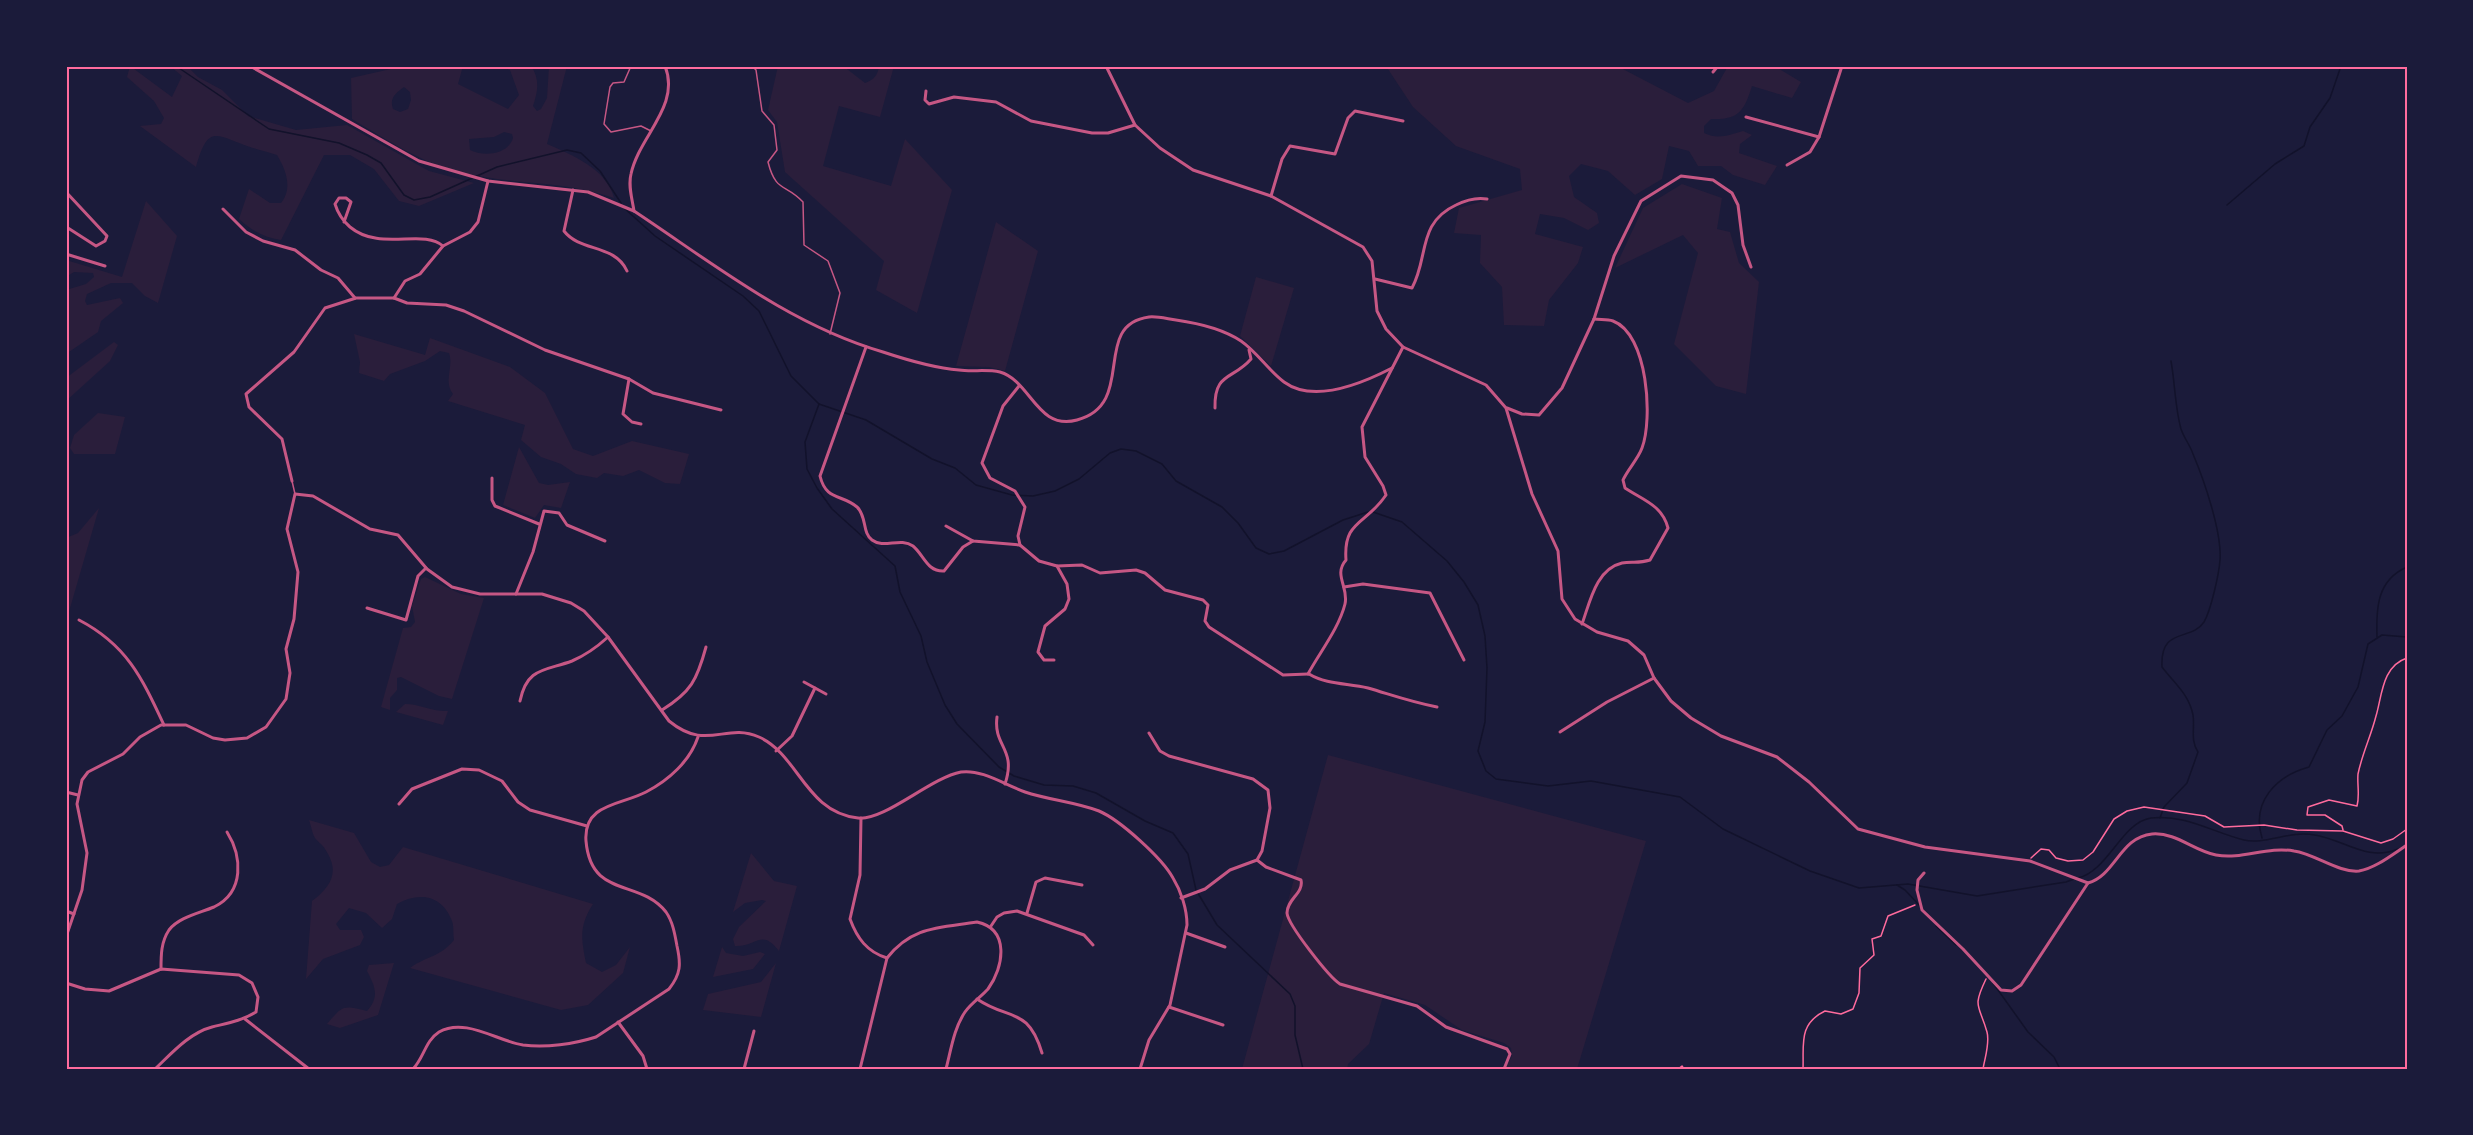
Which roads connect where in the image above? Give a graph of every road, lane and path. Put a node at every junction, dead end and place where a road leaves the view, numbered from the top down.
1 (250, 66) edge
2 (632, 66) edge
3 (665, 66) edge
4 (752, 66) edge
5 (1106, 66) edge
6 (1718, 66) edge
7 (1842, 66) edge
8 (1713, 72) dead end
9 (926, 91) dead end
10 (1746, 117) dead end
11 (1403, 121) dead end
12 (1135, 125) junction
13 (651, 131) junction
14 (1819, 137) junction
15 (1787, 165) dead end
16 (488, 181) junction
17 (573, 190) junction
18 (66, 194) edge
19 (1271, 196) junction
20 (1487, 199) dead end
21 (223, 209) dead end
22 (634, 211) junction
23 (344, 222) junction
24 (68, 228) dead end
25 (444, 246) junction
26 (66, 254) edge
27 (105, 266) dead end
28 (1751, 267) dead end
29 (627, 271) dead end
30 (1375, 279) junction
31 (356, 298) junction
32 (394, 298) junction
33 (1594, 320) junction
34 (830, 334) junction
35 (866, 347) junction
36 (1403, 347) junction
37 (1249, 348) junction
38 (1392, 368) junction
39 (629, 379) junction
40 (1019, 385) junction
41 (1215, 408) dead end
42 (1506, 408) junction
43 (721, 410) dead end
44 (640, 424) dead end
45 (492, 478) dead end
46 (292, 480) joint
47 (295, 494) junction
48 (539, 524) junction
49 (946, 526) dead end
50 (605, 540) dead end
51 (973, 541) junction
52 (1020, 545) junction
53 (1057, 566) junction
54 (426, 568) junction
55 (1344, 587) junction
56 (516, 594) junction
57 (367, 608) dead end
58 (79, 620) dead end
59 (1581, 624) junction
60 (608, 637) junction
61 (706, 647) dead end
62 (2407, 658) edge
63 (1054, 660) dead end
64 (1464, 660) dead end
65 (1308, 674) junction
66 (1654, 678) junction
67 (804, 682) dead end
68 (815, 688) junction
69 (826, 694) dead end
70 (520, 702) dead end
71 (1437, 707) dead end
72 (662, 710) junction
73 (997, 717) dead end
74 (164, 725) junction
75 (1560, 732) dead end
76 (1149, 733) dead end
77 (698, 736) junction
78 (776, 751) junction
79 (1005, 784) junction
80 (66, 792) edge
81 (78, 795) junction
82 (399, 804) dead end
83 (861, 818) junction
84 (587, 826) junction
85 (2407, 829) edge
86 (2343, 831) junction
87 (227, 832) dead end
88 (2407, 845) edge
89 (1257, 860) junction
90 (2030, 861) junction
91 (1924, 873) dead end
92 (2088, 883) junction
93 (1082, 885) dead end
94 (1181, 898) junction
95 (1919, 903) junction
96 (66, 911) edge
97 (1027, 913) junction
98 (74, 914) junction
99 (991, 926) junction
100 (1185, 933) junction
101 (66, 937) edge
102 (1093, 945) dead end
103 (1225, 947) dead end
104 (887, 958) junction
105 (161, 969) junction
106 (1988, 975) junction
107 (66, 983) edge
108 (977, 999) junction
109 (1169, 1007) junction
110 (245, 1019) junction
111 (618, 1022) junction
112 (1223, 1025) dead end
113 (754, 1031) dead end
114 (1042, 1053) dead end
115 (154, 1069) edge
116 (309, 1069) edge
117 (413, 1069) edge
118 (647, 1069) edge
119 (744, 1069) edge
120 (860, 1069) edge
121 (946, 1069) edge
122 (1140, 1069) edge
123 (1504, 1069) edge
124 (1678, 1069) edge
125 (1684, 1069) edge
126 (1803, 1069) edge
127 (1983, 1069) edge

1 - 16 street
2 - 13 lane
3 - 13 street
4 - 34 lane
5 - 12 street
6 - 8 street
7 - 14 street
9 - 12 street
10 - 14 street
11 - 19 street
12 - 19 street
13 - 22 street
14 - 15 street
16 - 17 street
16 - 25 street
17 - 22 street
17 - 29 street
18 - 24 street
19 - 30 street
20 - 30 street
21 - 31 street
22 - 34 street
23 - 23 street
23 - 25 street
25 - 32 street
26 - 27 street
28 - 33 street
30 - 36 street
31 - 32 street
31 - 46 street
32 - 39 street
33 - 42 street
33 - 59 street
34 - 35 street
35 - 40 street
35 - 51 street
36 - 38 street
36 - 42 street
37 - 38 street
37 - 40 street
37 - 41 street
38 - 55 street
39 - 43 street
39 - 44 street
40 - 52 street
42 - 59 street
45 - 48 street
46 - 47 lane
47 - 54 street
47 - 74 street
48 - 50 street
48 - 56 street
49 - 51 street
51 - 52 street
52 - 53 street
53 - 63 street
53 - 65 street
54 - 56 street
54 - 57 street
55 - 64 street
55 - 65 street
56 - 60 street
58 - 74 street
59 - 66 street
60 - 70 street
60 - 72 street
61 - 72 street
62 - 86 path
65 - 71 street
66 - 75 street
66 - 90 street
67 - 68 street
68 - 69 street
68 - 78 street
72 - 77 street
73 - 79 street
74 - 81 street
76 - 89 street
77 - 78 street
77 - 84 street
78 - 83 street
79 - 83 street
79 - 94 street
80 - 81 street
81 - 98 street
82 - 84 street
83 - 104 street
84 - 111 street
85 - 86 path
86 - 90 path
87 - 105 street
88 - 92 street
89 - 94 street
89 - 123 street
90 - 92 street
91 - 95 street
92 - 106 street
93 - 97 street
94 - 100 street
95 - 106 street
95 - 126 path
96 - 98 street
97 - 99 street
97 - 102 street
98 - 101 street
99 - 104 street
99 - 108 street
100 - 103 street
100 - 109 street
104 - 120 street
105 - 107 street
105 - 110 street
106 - 127 path
108 - 114 street
108 - 121 street
109 - 112 street
109 - 122 street
110 - 115 street
110 - 116 street
111 - 117 street
111 - 118 street
113 - 119 street
124 - 125 path

